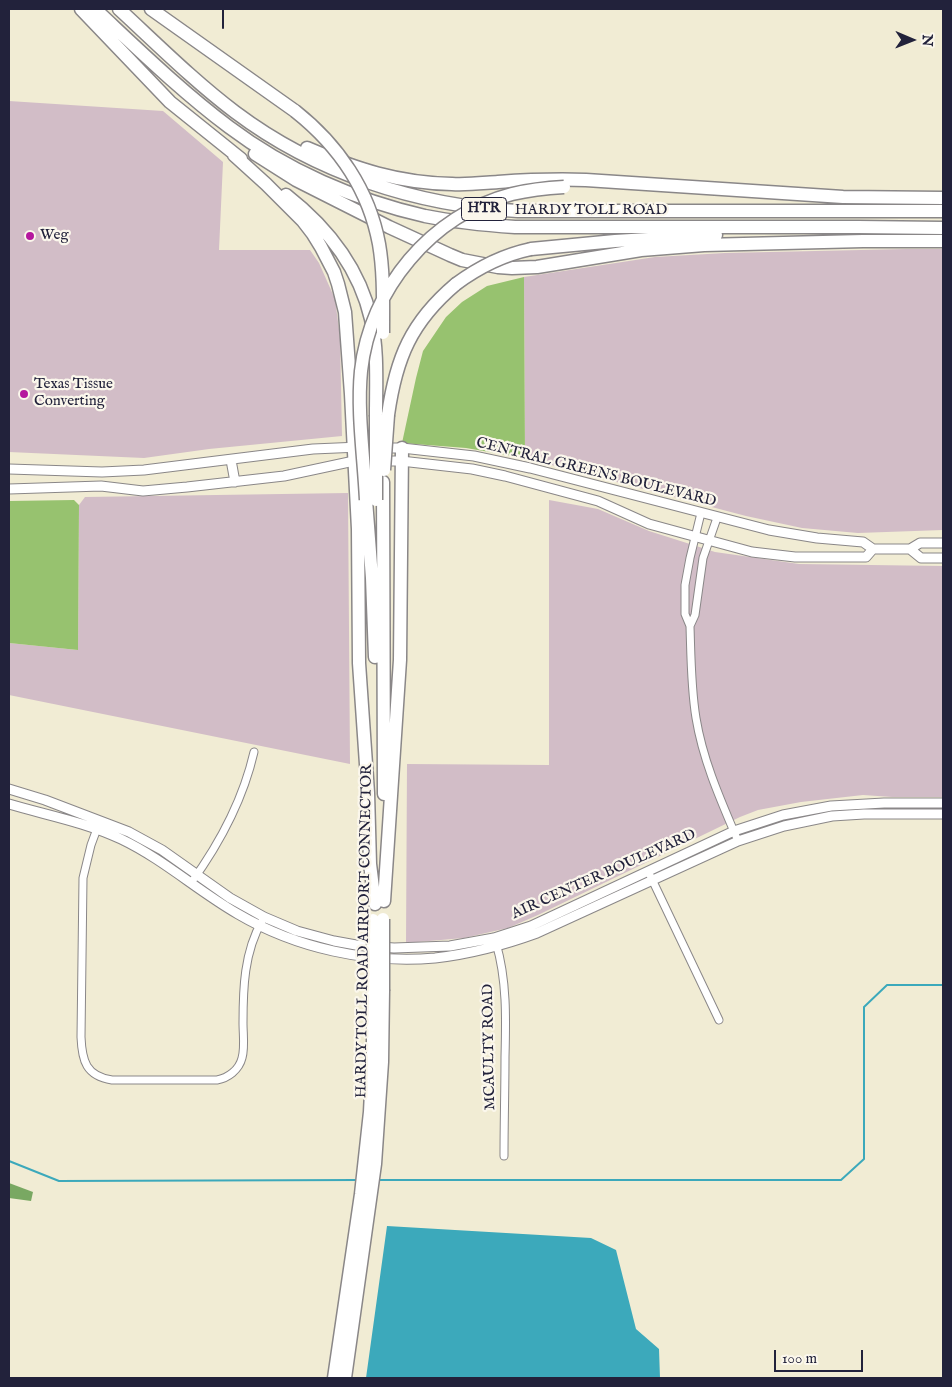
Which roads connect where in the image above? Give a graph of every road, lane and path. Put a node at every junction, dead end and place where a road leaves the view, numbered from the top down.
1 (81, 9) edge
2 (95, 9) edge
3 (119, 9) edge
4 (151, 9) edge
5 (215, 96) junction
6 (195, 101) junction
7 (234, 154) junction
8 (943, 198) edge
9 (910, 211) junction
10 (943, 211) edge
11 (858, 227) junction
12 (943, 228) edge
13 (943, 241) edge
14 (382, 415) junction
15 (353, 447) junction
16 (401, 455) junction
17 (474, 456) junction
18 (231, 460) junction
19 (354, 461) junction
20 (9, 469) edge
21 (472, 469) junction
22 (102, 472) junction
23 (235, 482) junction
24 (101, 486) junction
25 (9, 489) edge
26 (375, 499) junction
27 (701, 513) junction
28 (717, 518) junction
29 (695, 536) junction
30 (709, 540) junction
31 (943, 543) edge
32 (873, 549) junction
33 (910, 549) junction
34 (943, 558) edge
35 (690, 626) junction
36 (254, 752) dead end
37 (9, 789) edge
38 (911, 803) junction
39 (943, 803) edge
40 (9, 804) edge
41 (831, 806) junction
42 (911, 814) junction
43 (943, 814) edge
44 (832, 816) junction
45 (98, 825) junction
46 (734, 832) junction
47 (738, 841) junction
48 (648, 871) junction
49 (197, 874) junction
50 (652, 880) junction
51 (191, 883) junction
52 (379, 903) junction
53 (579, 903) junction
54 (584, 912) junction
55 (262, 921) junction
56 (495, 942) junction
57 (719, 1020) dead end
58 (504, 1156) dead end
59 (366, 1195) junction
60 (334, 1378) edge
61 (345, 1378) edge

1 - 7 highway
2 - 6 highway, HARDY TOLL ROAD / HTR
3 - 5 highway, HARDY TOLL ROAD / HTR
4 - 14 highway, bridge
5 - 8 highway
5 - 9 highway, HARDY TOLL ROAD / HTR
6 - 11 highway, HARDY TOLL ROAD / HTR
6 - 13 highway
7 - 14 highway
7 - 15 highway
9 - 10 highway, HARDY TOLL ROAD / HTR
9 - 26 highway, bridge
11 - 12 highway, HARDY TOLL ROAD / HTR
11 - 14 highway, bridge
14 - 26 highway, bridge
14 - 26 highway, HARDY TOLL ROAD AIRPORT CONNECTOR, bridge
15 - 16 street, CENTRAL GREENS BOULEVARD
15 - 18 street, CENTRAL GREENS BOULEVARD
15 - 19 highway
16 - 17 street, CENTRAL GREENS BOULEVARD
16 - 19 street, CENTRAL GREENS BOULEVARD
16 - 21 street, CENTRAL GREENS BOULEVARD
16 - 52 highway
17 - 21 street
17 - 27 street, CENTRAL GREENS BOULEVARD
18 - 22 street, CENTRAL GREENS BOULEVARD
18 - 23 street
19 - 23 street, CENTRAL GREENS BOULEVARD
19 - 52 highway
20 - 22 street, CENTRAL GREENS BOULEVARD
21 - 29 street, CENTRAL GREENS BOULEVARD
22 - 24 street
23 - 24 street, CENTRAL GREENS BOULEVARD
24 - 25 street, CENTRAL GREENS BOULEVARD
26 - 52 highway, HARDY TOLL ROAD AIRPORT CONNECTOR
26 - 52 highway, HARDY TOLL ROAD AIRPORT CONNECTOR
27 - 28 street, CENTRAL GREENS BOULEVARD
27 - 29 street
28 - 30 street
28 - 32 street, CENTRAL GREENS BOULEVARD
29 - 30 street, CENTRAL GREENS BOULEVARD
29 - 35 street
30 - 32 street, CENTRAL GREENS BOULEVARD
30 - 35 street
31 - 33 street, CENTRAL GREENS BOULEVARD
32 - 33 street, CENTRAL GREENS BOULEVARD
33 - 34 street, CENTRAL GREENS BOULEVARD
35 - 46 street
36 - 49 street
37 - 45 street, AIR CENTER BOULEVARD
38 - 39 street, AIR CENTER BOULEVARD
38 - 41 street, AIR CENTER BOULEVARD
38 - 42 street
40 - 45 street, AIR CENTER BOULEVARD
41 - 44 street
41 - 46 street, AIR CENTER BOULEVARD
42 - 43 street, AIR CENTER BOULEVARD
42 - 44 street, AIR CENTER BOULEVARD
44 - 47 street, AIR CENTER BOULEVARD
45 - 49 street, AIR CENTER BOULEVARD
45 - 51 street, AIR CENTER BOULEVARD
45 - 55 street
46 - 47 street
46 - 48 street, AIR CENTER BOULEVARD
47 - 50 street, AIR CENTER BOULEVARD
48 - 50 street
48 - 53 street, AIR CENTER BOULEVARD
49 - 51 street
49 - 55 street, AIR CENTER BOULEVARD
50 - 54 street, AIR CENTER BOULEVARD
50 - 57 street
51 - 55 street, AIR CENTER BOULEVARD
52 - 59 highway, HARDY TOLL ROAD AIRPORT CONNECTOR, bridge
53 - 54 street
53 - 56 street, AIR CENTER BOULEVARD
54 - 56 street, AIR CENTER BOULEVARD
55 - 56 street, AIR CENTER BOULEVARD
56 - 58 street, MCAULTY ROAD
59 - 60 highway, HARDY TOLL ROAD AIRPORT CONNECTOR
59 - 61 highway, HARDY TOLL ROAD AIRPORT CONNECTOR

